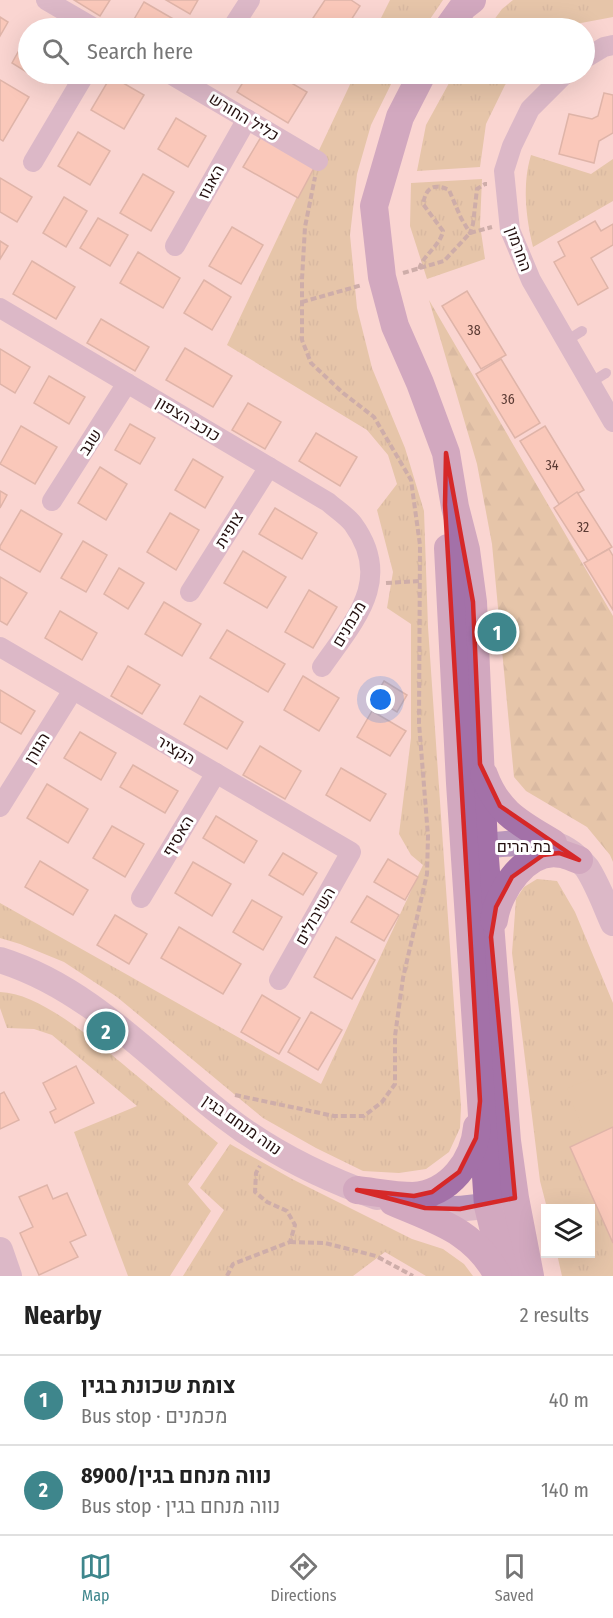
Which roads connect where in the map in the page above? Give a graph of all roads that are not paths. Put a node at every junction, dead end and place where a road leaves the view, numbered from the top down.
1 (46, 0) edge
2 (250, 0) edge
3 (472, 0) edge
4 (77, 18) edge
5 (238, 18) edge
6 (455, 18) edge
7 (609, 46) edge
8 (595, 54) edge
9 (79, 84) edge
10 (204, 84) edge
11 (417, 84) edge
12 (555, 84) edge
13 (247, 118) junction
14 (318, 161) road end
15 (33, 162) dead end
16 (175, 246) dead end
17 (0, 308) edge
18 (127, 384) junction
19 (613, 422) edge
20 (446, 453) junction
21 (269, 467) junction
22 (52, 501) dead end
23 (364, 543) joint
24 (190, 592) dead end
25 (0, 647) edge
26 (322, 667) dead end
27 (73, 690) junction
28 (480, 764) junction
29 (216, 773) junction
30 (0, 807) edge
31 (553, 843) junction
32 (474, 847) junction
33 (351, 852) joint
34 (579, 860) junction
35 (141, 898) dead end
36 (613, 923) edge
37 (491, 937) junction
38 (0, 960) edge
39 (279, 980) dead end
40 (480, 1101) junction
41 (357, 1190) junction
42 (515, 1198) junction
43 (393, 1202) junction
44 (488, 1206) junction
45 (0, 1250) edge
46 (9, 1276) edge
47 (498, 1276) edge
48 (505, 1276) edge
49 (530, 1276) edge

1 - 4 street
2 - 5 street
3 - 6 main road
7 - 8 street
9 - 15 street
10 - 13 street, כליל החורש
11 - 20 main road
12 - 19 street, החרמון
13 - 14 street, כליל החורש
13 - 16 street, האגוז
17 - 18 street, כוכב הצפון
18 - 21 street, כוכב הצפון
18 - 22 street, שגב
20 - 28 main road
20 - 32 main road
21 - 23 street, כוכב הצפון
21 - 24 street, צופית
23 - 26 street, מכמנים
25 - 27 street, הקציר
27 - 29 street, הקציר
27 - 30 street, הגורן
28 - 31 main road
28 - 32 main road
29 - 33 street, הקציר
29 - 35 street, האסיף
31 - 32 street, בת הרים
31 - 34 street, בת הרים
32 - 37 main road
32 - 40 main road
33 - 39 street, השיבולים
34 - 36 street, בת הרים
34 - 37 main road
37 - 42 main road
38 - 41 street, נווה מנחם בגין
40 - 41 main road
40 - 44 main road
41 - 43 street, נווה מנחם בגין
42 - 44 street, נווה מנחם בגין
42 - 49 main road
43 - 44 street, נווה מנחם בגין
43 - 47 main road
44 - 48 main road
45 - 46 street

